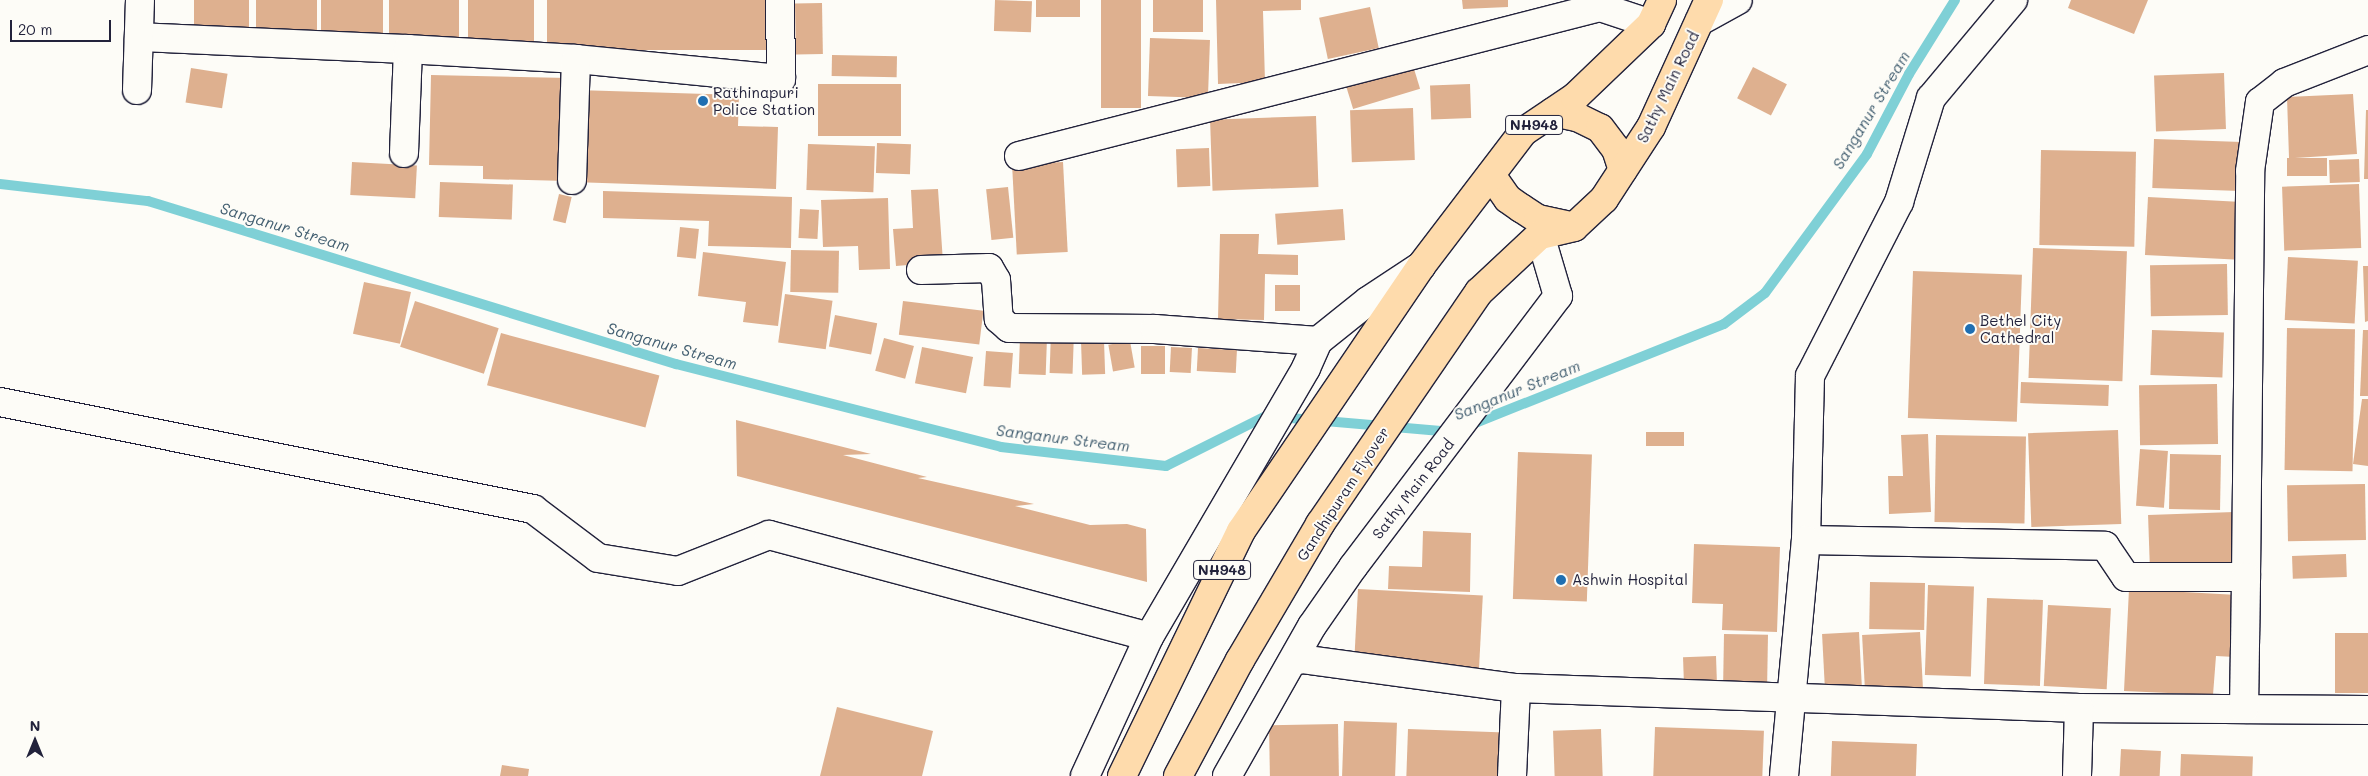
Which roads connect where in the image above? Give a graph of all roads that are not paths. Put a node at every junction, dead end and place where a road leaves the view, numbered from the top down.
1 (140, 0) edge
2 (780, 0) edge
3 (1738, 0) edge
4 (2013, 0) edge
5 (1704, 11) edge
6 (1657, 12) edge
7 (139, 37) junction
8 (408, 49) junction
9 (2368, 50) edge
10 (576, 59) junction
11 (136, 90) dead end
12 (1553, 112) junction
13 (404, 153) dead end
14 (1019, 156) dead end
15 (1623, 170) junction
16 (1491, 175) junction
17 (572, 180) dead end
18 (1574, 227) junction
19 (1540, 235) junction
20 (1421, 266) junction
21 (921, 270) dead end
22 (1318, 341) junction
23 (0, 402) edge
24 (1806, 540) junction
25 (2246, 577) junction
26 (1148, 637) junction
27 (1295, 661) junction
28 (1516, 688) junction
29 (1790, 700) junction
30 (2079, 708) junction
31 (2244, 709) junction
32 (2368, 710) edge
33 (1085, 776) edge
34 (1122, 776) edge
35 (1178, 776) edge
36 (1227, 776) edge
37 (1512, 776) edge
38 (1784, 776) edge
39 (2076, 776) edge

1 - 7 street
2 - 10 street
3 - 5 street
4 - 24 street
5 - 15 highway, Sathy Main Road
6 - 12 highway, NH948
6 - 14 street
7 - 8 street
7 - 11 street
8 - 10 street
8 - 13 street
9 - 25 street
10 - 17 street
12 - 15 highway
12 - 16 highway, NH948
15 - 18 highway, Sathy Main Road
16 - 18 highway
16 - 20 highway, NH948
18 - 19 highway, Sathy Main Road
19 - 27 street, Sathy Main Road
19 - 35 highway, Gandhipuram Flyover
20 - 22 street
20 - 34 highway, NH948
21 - 22 street
22 - 26 street
23 - 26 street
24 - 25 street
24 - 29 street
25 - 31 street
26 - 33 street
27 - 28 street
27 - 36 street, Sathy Main Road
28 - 29 street
28 - 37 street
29 - 30 street
29 - 38 street
30 - 31 street
30 - 39 street
31 - 32 street

